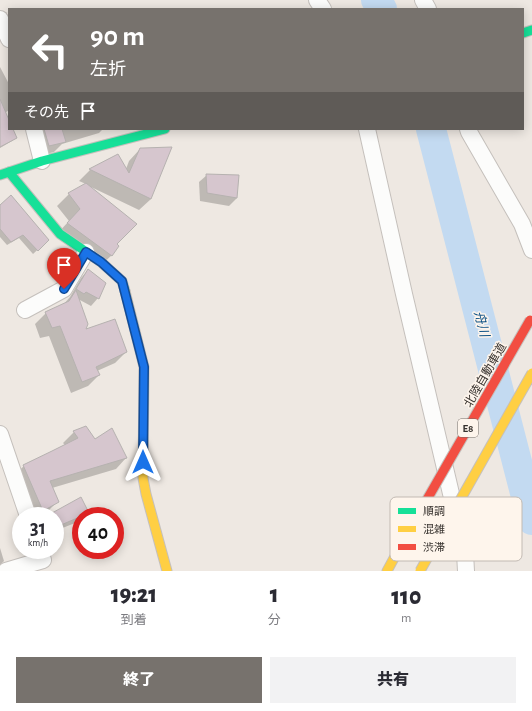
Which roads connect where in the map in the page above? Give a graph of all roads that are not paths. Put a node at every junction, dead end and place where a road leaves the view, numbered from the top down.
1 (316, 0) edge
2 (322, 8) edge
3 (0, 19) edge
4 (8, 37) edge
5 (34, 130) edge
6 (161, 130) edge
7 (367, 130) edge
8 (469, 130) edge
9 (42, 161) junction
10 (10, 172) junction
11 (0, 175) edge
12 (527, 218) edge
13 (532, 250) edge
14 (86, 252) junction
15 (25, 310) dead end
16 (531, 318) edge
17 (532, 373) edge
18 (0, 434) edge
19 (428, 497) edge
20 (452, 497) edge
21 (462, 497) edge
22 (25, 507) edge
23 (43, 559) edge
24 (392, 561) edge
25 (426, 561) edge
26 (465, 561) edge
27 (6, 571) edge
28 (167, 571) edge
29 (387, 571) edge
30 (420, 571) edge
31 (466, 571) edge

1 - 2 street
3 - 4 street
5 - 9 street
6 - 9 main road
7 - 20 street
8 - 12 street
9 - 10 main road
10 - 11 main road
10 - 14 main road
12 - 13 street
14 - 15 street
14 - 28 main road
16 - 19 main road, 北陸自動車道 / E8, bridge
17 - 21 main road, E8, bridge
18 - 22 street
23 - 27 street
24 - 29 main road, 北陸自動車道 / E8, bridge
25 - 30 main road, E8, bridge
26 - 31 street

